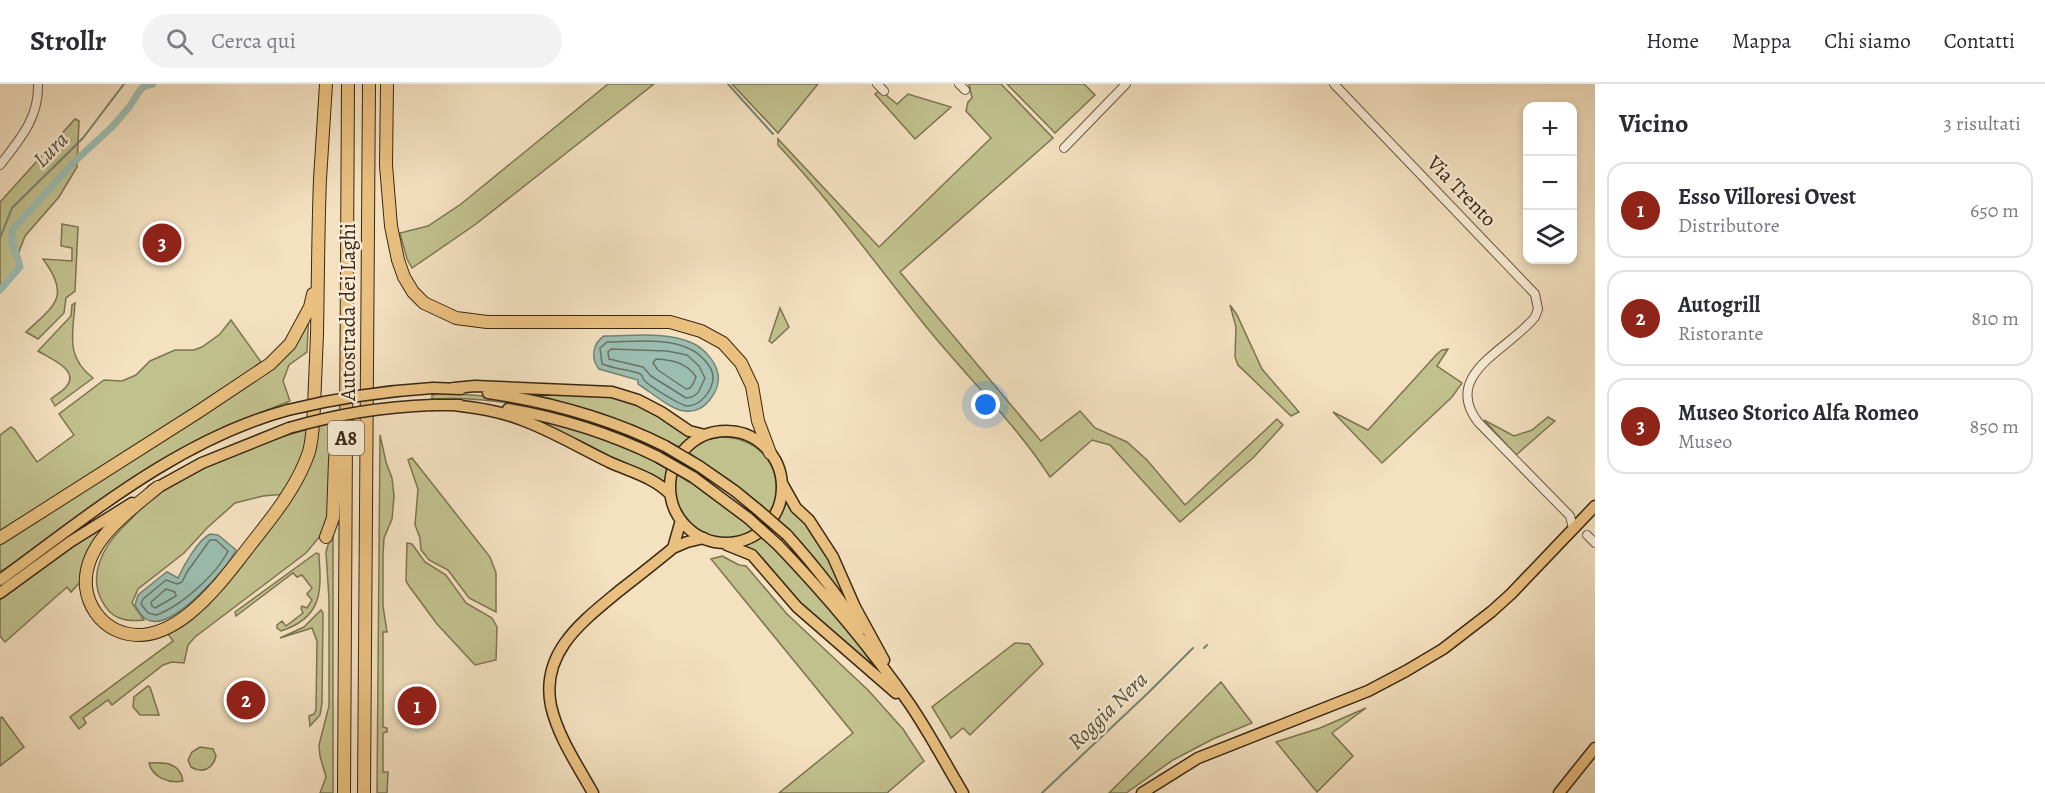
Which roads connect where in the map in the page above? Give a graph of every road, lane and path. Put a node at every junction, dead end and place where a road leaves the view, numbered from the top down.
1 (38, 84) edge
2 (326, 84) edge
3 (348, 84) edge
4 (369, 84) edge
5 (387, 84) edge
6 (877, 84) edge
7 (1334, 84) edge
8 (1122, 85) edge
9 (884, 91) dead end
10 (1064, 148) dead end
11 (0, 165) edge
12 (318, 245) junction
13 (346, 375) junction
14 (454, 388) junction
15 (454, 405) junction
16 (705, 435) junction
17 (770, 453) junction
18 (781, 480) junction
19 (158, 487) junction
20 (670, 494) junction
21 (1595, 506) edge
22 (1570, 516) junction
23 (1582, 519) junction
24 (681, 520) junction
25 (1573, 528) junction
26 (1587, 534) dead end
27 (326, 537) dead end
28 (0, 538) edge
29 (704, 538) junction
30 (718, 542) junction
31 (1595, 543) edge
32 (673, 548) junction
33 (18, 567) junction
34 (0, 576) edge
35 (0, 580) edge
36 (0, 593) edge
37 (880, 664) junction
38 (910, 705) junction
39 (1595, 748) edge
40 (344, 793) edge
41 (364, 793) edge
42 (593, 793) edge
43 (963, 793) edge
44 (1142, 793) edge
45 (1559, 793) edge

1 - 11 street
2 - 12 highway
3 - 13 highway, Autostrada dei Laghi / A8
4 - 41 highway, Autostrada dei Laghi / A8
5 - 17 highway
6 - 9 street
7 - 22 street, Via Trento
8 - 10 street
12 - 19 highway
12 - 28 highway
13 - 27 highway
13 - 40 highway, Autostrada dei Laghi / A8
14 - 16 main road
14 - 33 main road, bridge
14 - 37 main road, bridge
15 - 19 main road, bridge
15 - 20 main road
15 - 37 main road, bridge
16 - 17 main road
16 - 20 main road
17 - 18 main road
18 - 30 main road
18 - 38 main road
19 - 36 main road
20 - 24 main road
21 - 23 main road
22 - 23 street
22 - 25 street
23 - 25 main road
24 - 29 main road
24 - 32 main road
25 - 44 main road
26 - 31 street
29 - 30 main road
29 - 32 main road
30 - 38 main road
32 - 42 main road
33 - 34 main road
33 - 35 main road
37 - 38 main road
38 - 43 main road
39 - 45 main road

